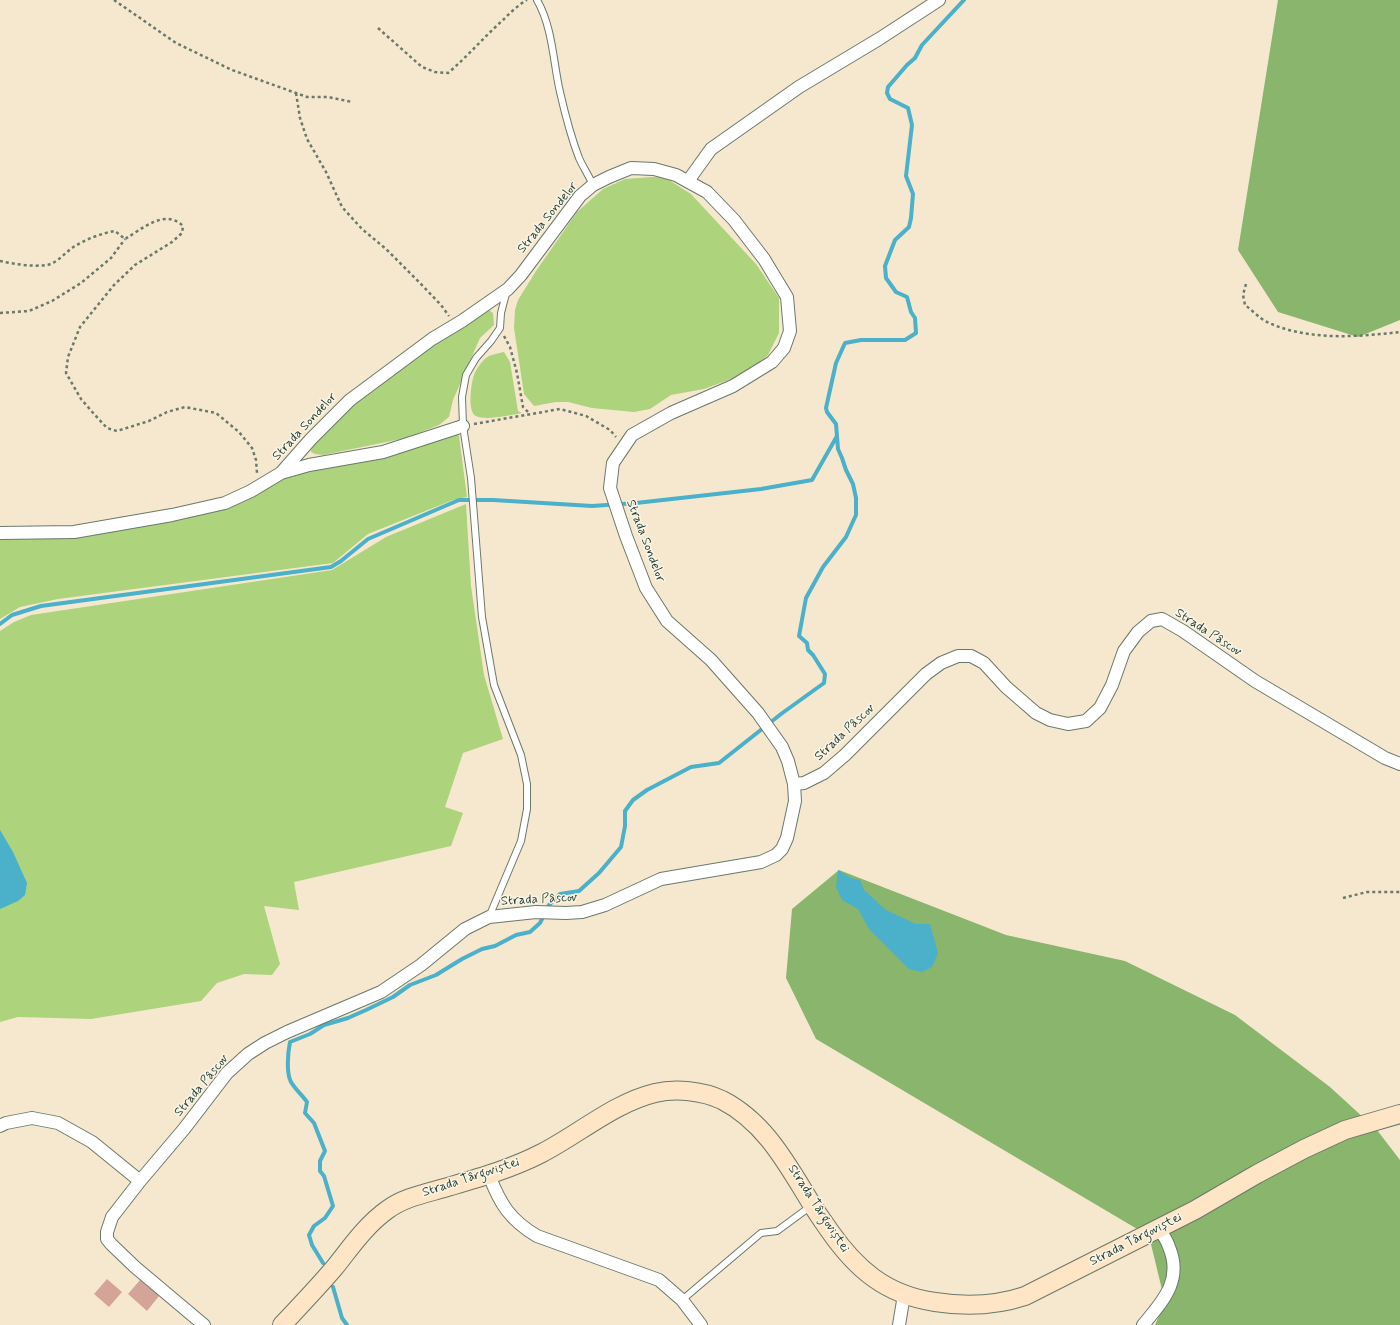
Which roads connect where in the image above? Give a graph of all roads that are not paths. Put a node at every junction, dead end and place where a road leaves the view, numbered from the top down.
1 (537, 0) edge
2 (939, 0) edge
3 (688, 181) junction
4 (593, 185) junction
5 (508, 289) junction
6 (463, 426) junction
7 (281, 473) junction
8 (0, 533) edge
9 (1400, 764) edge
10 (794, 784) junction
11 (489, 917) junction
12 (1400, 1114) edge
13 (0, 1126) edge
14 (489, 1174) junction
15 (140, 1181) junction
16 (812, 1206) junction
17 (1159, 1228) junction
18 (904, 1295) junction
19 (682, 1300) junction
20 (204, 1325) edge
21 (282, 1325) edge
22 (701, 1325) edge
23 (900, 1325) edge
24 (1143, 1325) edge

1 - 4 lane
2 - 3 street
3 - 4 street, Strada Sondelor
3 - 10 street, Strada Sondelor
4 - 5 street, Strada Sondelor
5 - 6 lane
5 - 7 street, Strada Sondelor
6 - 7 street
6 - 11 lane
7 - 8 street, Strada Sondelor
9 - 10 street, Strada Pâscov
10 - 11 street, Strada Pâscov
11 - 15 street, Strada Pâscov
12 - 17 main road, Strada Târgoviștei
13 - 15 street
14 - 16 main road, Strada Târgoviștei
14 - 19 street
14 - 21 main road, Strada Târgoviștei
15 - 20 street, Strada Pâscov
16 - 18 main road, Strada Târgoviștei
16 - 19 lane
17 - 18 main road, Strada Târgoviștei
17 - 24 street
18 - 23 street
19 - 22 street

